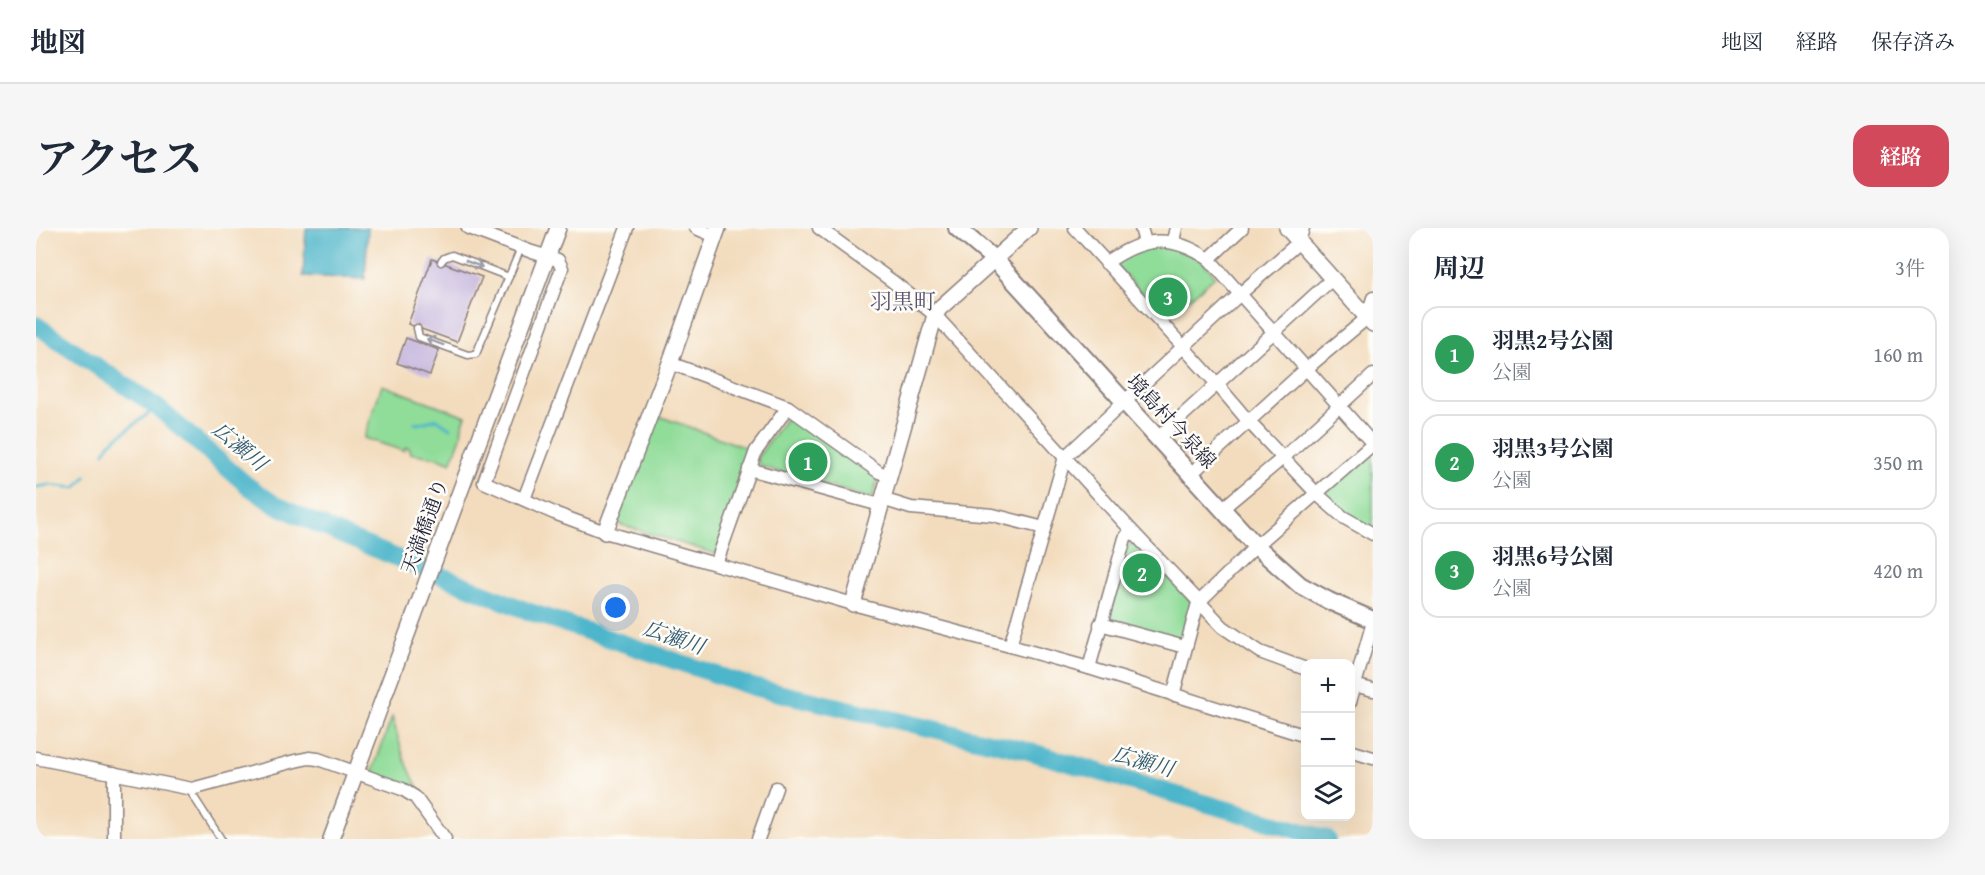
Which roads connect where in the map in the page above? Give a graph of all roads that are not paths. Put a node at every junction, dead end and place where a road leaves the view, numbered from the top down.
1 (468, 228) edge
2 (558, 228) edge
3 (627, 228) edge
4 (696, 228) edge
5 (957, 228) edge
6 (1029, 228) edge
7 (1075, 228) edge
8 (1141, 228) edge
9 (1176, 228) edge
10 (1242, 228) edge
11 (1287, 228) edge
12 (826, 230) edge
13 (716, 232) edge
14 (1301, 235) edge
15 (1145, 242) junction
16 (1173, 242) junction
17 (521, 248) junction
18 (548, 257) junction
19 (1209, 258) junction
20 (995, 260) junction
21 (441, 262) dead end
22 (1106, 263) junction
23 (509, 277) junction
24 (1332, 279) junction
25 (1240, 294) junction
26 (1373, 298) edge
27 (935, 315) junction
28 (1370, 321) edge
29 (417, 328) dead end
30 (1274, 332) junction
31 (1184, 348) junction
32 (670, 363) junction
33 (1306, 369) junction
34 (1373, 375) edge
35 (1217, 384) junction
36 (1125, 402) junction
37 (1339, 406) junction
38 (788, 407) junction
39 (1249, 422) junction
40 (1159, 437) junction
41 (1065, 457) junction
42 (1284, 457) junction
43 (749, 469) junction
44 (1192, 473) junction
45 (889, 476) junction
46 (1317, 494) junction
47 (524, 499) junction
48 (881, 502) junction
49 (1223, 508) junction
50 (1044, 528) junction
51 (1131, 530) junction
52 (605, 532) junction
53 (1373, 534) edge
54 (1256, 546) junction
55 (716, 564) junction
56 (1198, 603) junction
57 (853, 604) junction
58 (1373, 621) edge
59 (1100, 624) junction
60 (1010, 646) junction
61 (1185, 647) junction
62 (1369, 650) edge
63 (1301, 667) edge
64 (1089, 668) junction
65 (1355, 681) edge
66 (1355, 686) edge
67 (1373, 690) edge
68 (1173, 694) junction
69 (1301, 735) edge
70 (1355, 753) edge
71 (36, 758) edge
72 (1373, 758) edge
73 (114, 773) junction
74 (355, 774) junction
75 (776, 788) dead end
76 (192, 789) junction
77 (114, 839) edge
78 (221, 839) edge
79 (331, 839) edge
80 (445, 839) edge
81 (758, 839) edge

1 - 17 street
2 - 18 street, 天満橋通り
3 - 47 street
4 - 13 street
5 - 20 main road, 境島村今泉線
6 - 20 street
7 - 22 street
8 - 15 street
9 - 16 street
10 - 19 street
11 - 14 street
12 - 27 street
13 - 32 street
14 - 24 street
14 - 25 street
15 - 16 street
15 - 22 street
16 - 19 street
17 - 18 street
17 - 23 lane
18 - 47 street
18 - 74 street, 天満橋通り
19 - 25 street
20 - 27 street
20 - 36 main road, 境島村今泉線
21 -> 23 lane
22 - 31 street
23 -> 29 lane
24 - 28 street
24 - 30 street
25 - 30 street
25 - 31 street
26 - 28 street
27 - 41 street
27 - 45 street
28 - 33 street
30 - 33 street
30 - 35 street
31 - 35 street
31 - 36 street
32 - 38 street
32 - 52 street
33 - 37 street
33 - 39 street
34 - 37 street
35 - 39 street
35 - 40 street
36 - 40 main road, 境島村今泉線
36 - 41 street
37 - 42 street
37 - 46 street
38 - 43 street
38 - 45 street
39 - 42 street
39 - 44 street
40 - 44 main road, 境島村今泉線
41 - 50 street
41 - 51 street
42 - 46 street
42 - 49 street
43 - 48 street
43 - 55 street
44 - 49 main road, 境島村今泉線
45 - 48 street
46 - 53 street
46 - 54 street
47 - 52 street
48 - 50 street
48 - 57 street
49 - 54 main road, 境島村今泉線
50 - 60 street
51 - 56 street
51 - 59 street
52 - 55 street
54 - 56 street
54 - 58 main road, 境島村今泉線
55 - 57 street
56 - 61 street
56 - 63 street
57 - 60 street
58 - 62 street
59 - 61 street
59 - 64 street
60 - 64 street
61 - 68 street
62 - 65 street
64 - 68 street
66 - 67 street
68 - 69 street
70 - 72 street
71 - 73 street
73 - 76 street
73 - 77 street
74 - 76 street
74 - 79 street, 天満橋通り
74 - 80 street
75 - 81 street
76 - 78 lane

